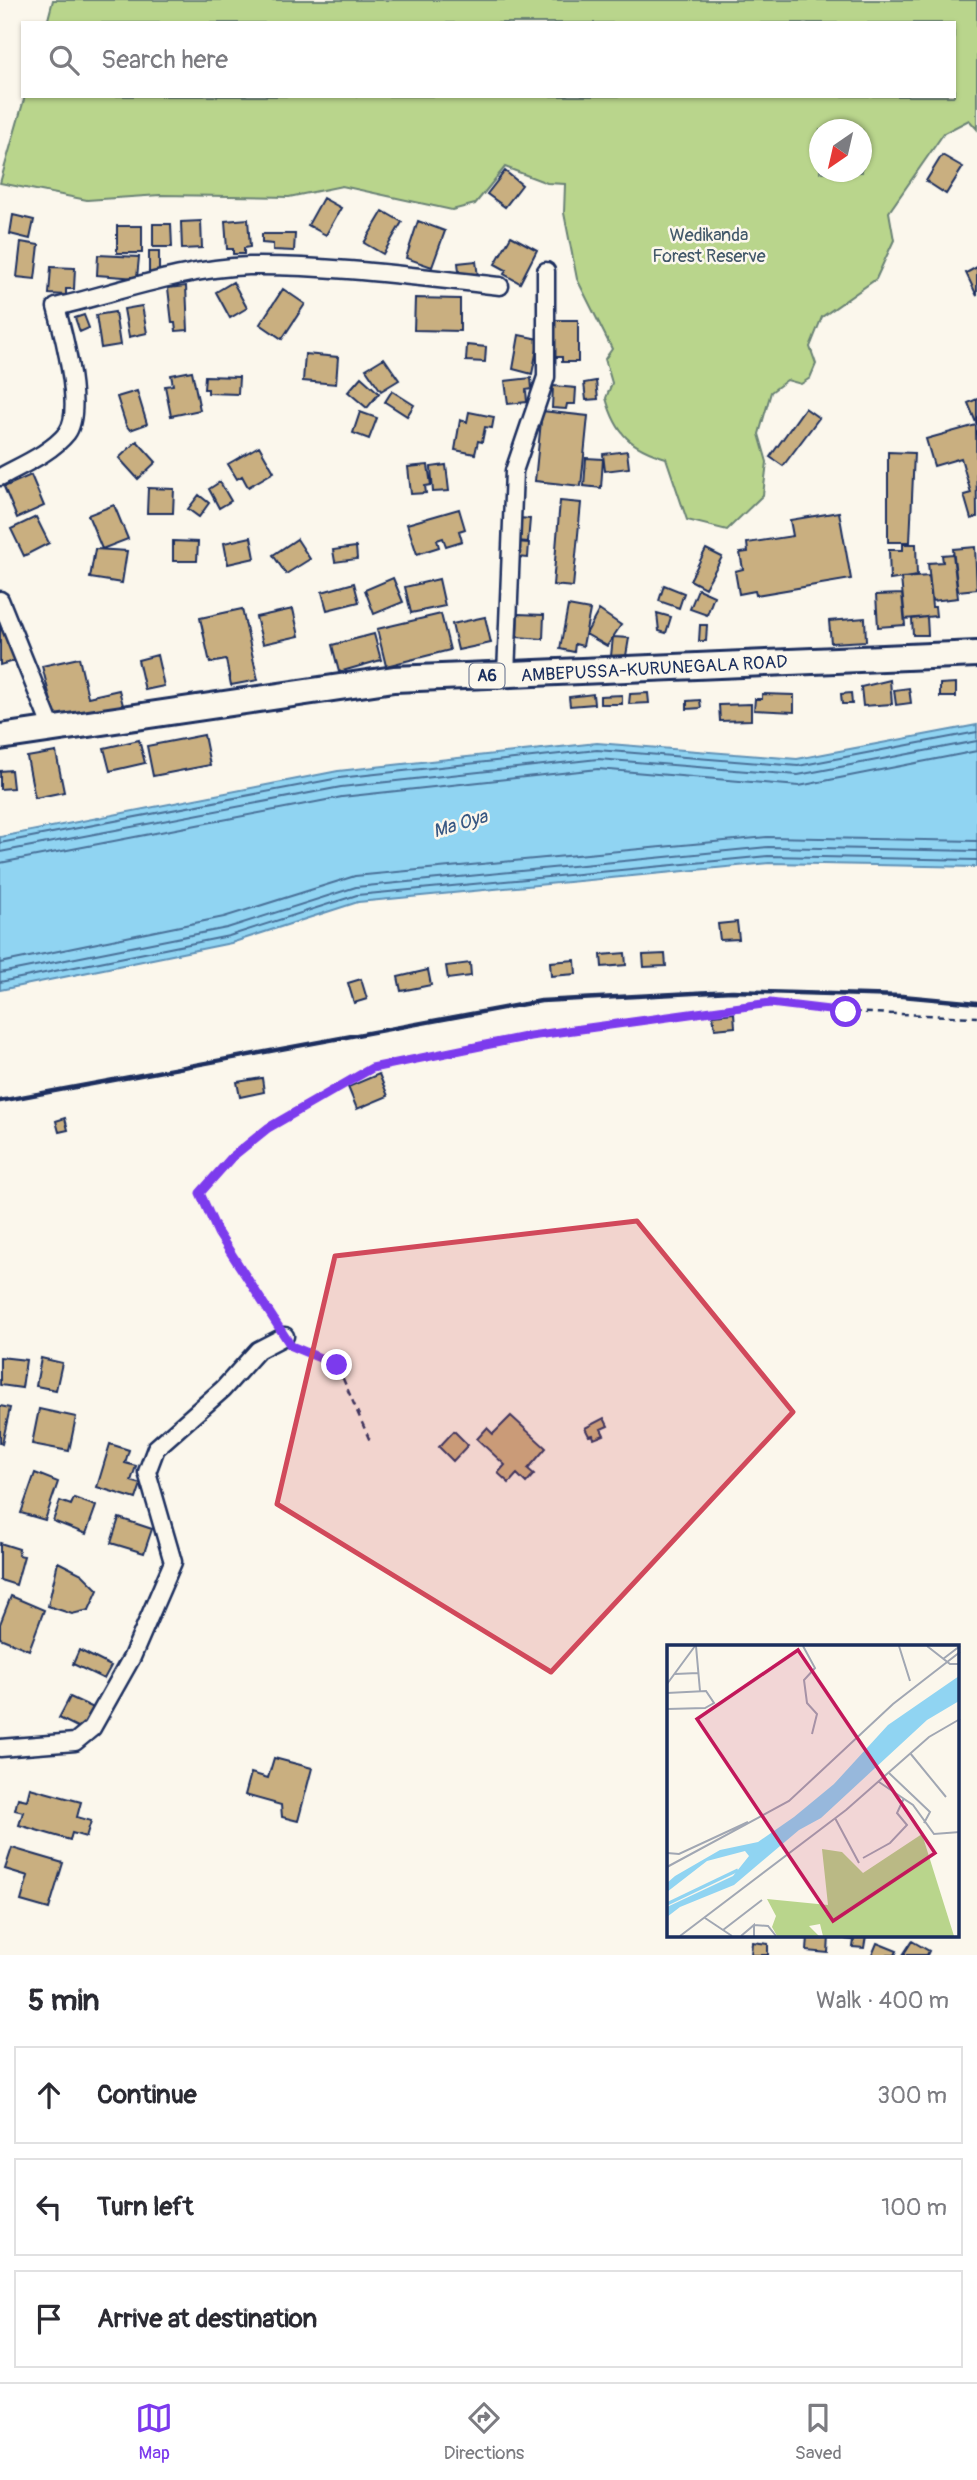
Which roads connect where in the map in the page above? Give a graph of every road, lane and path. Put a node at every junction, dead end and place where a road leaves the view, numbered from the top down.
1 (546, 271) dead end
2 (500, 286) dead end
3 (0, 477) edge
4 (0, 600) edge
5 (977, 654) edge
6 (506, 675) junction
7 (52, 729) junction
8 (0, 737) edge
9 (977, 1017) edge
10 (285, 1336) junction
11 (370, 1441) dead end
12 (0, 1748) edge

1 - 6 street
2 - 3 street
4 - 7 street
5 - 6 highway, AMBEPUSSA-KURUNEGALA ROAD / A6
6 - 7 highway, AMBEPUSSA-KURUNEGALA ROAD / A6
7 - 8 highway, AMBEPUSSA-KURUNEGALA ROAD / A6
9 - 10 path
10 - 11 path
10 - 12 street

